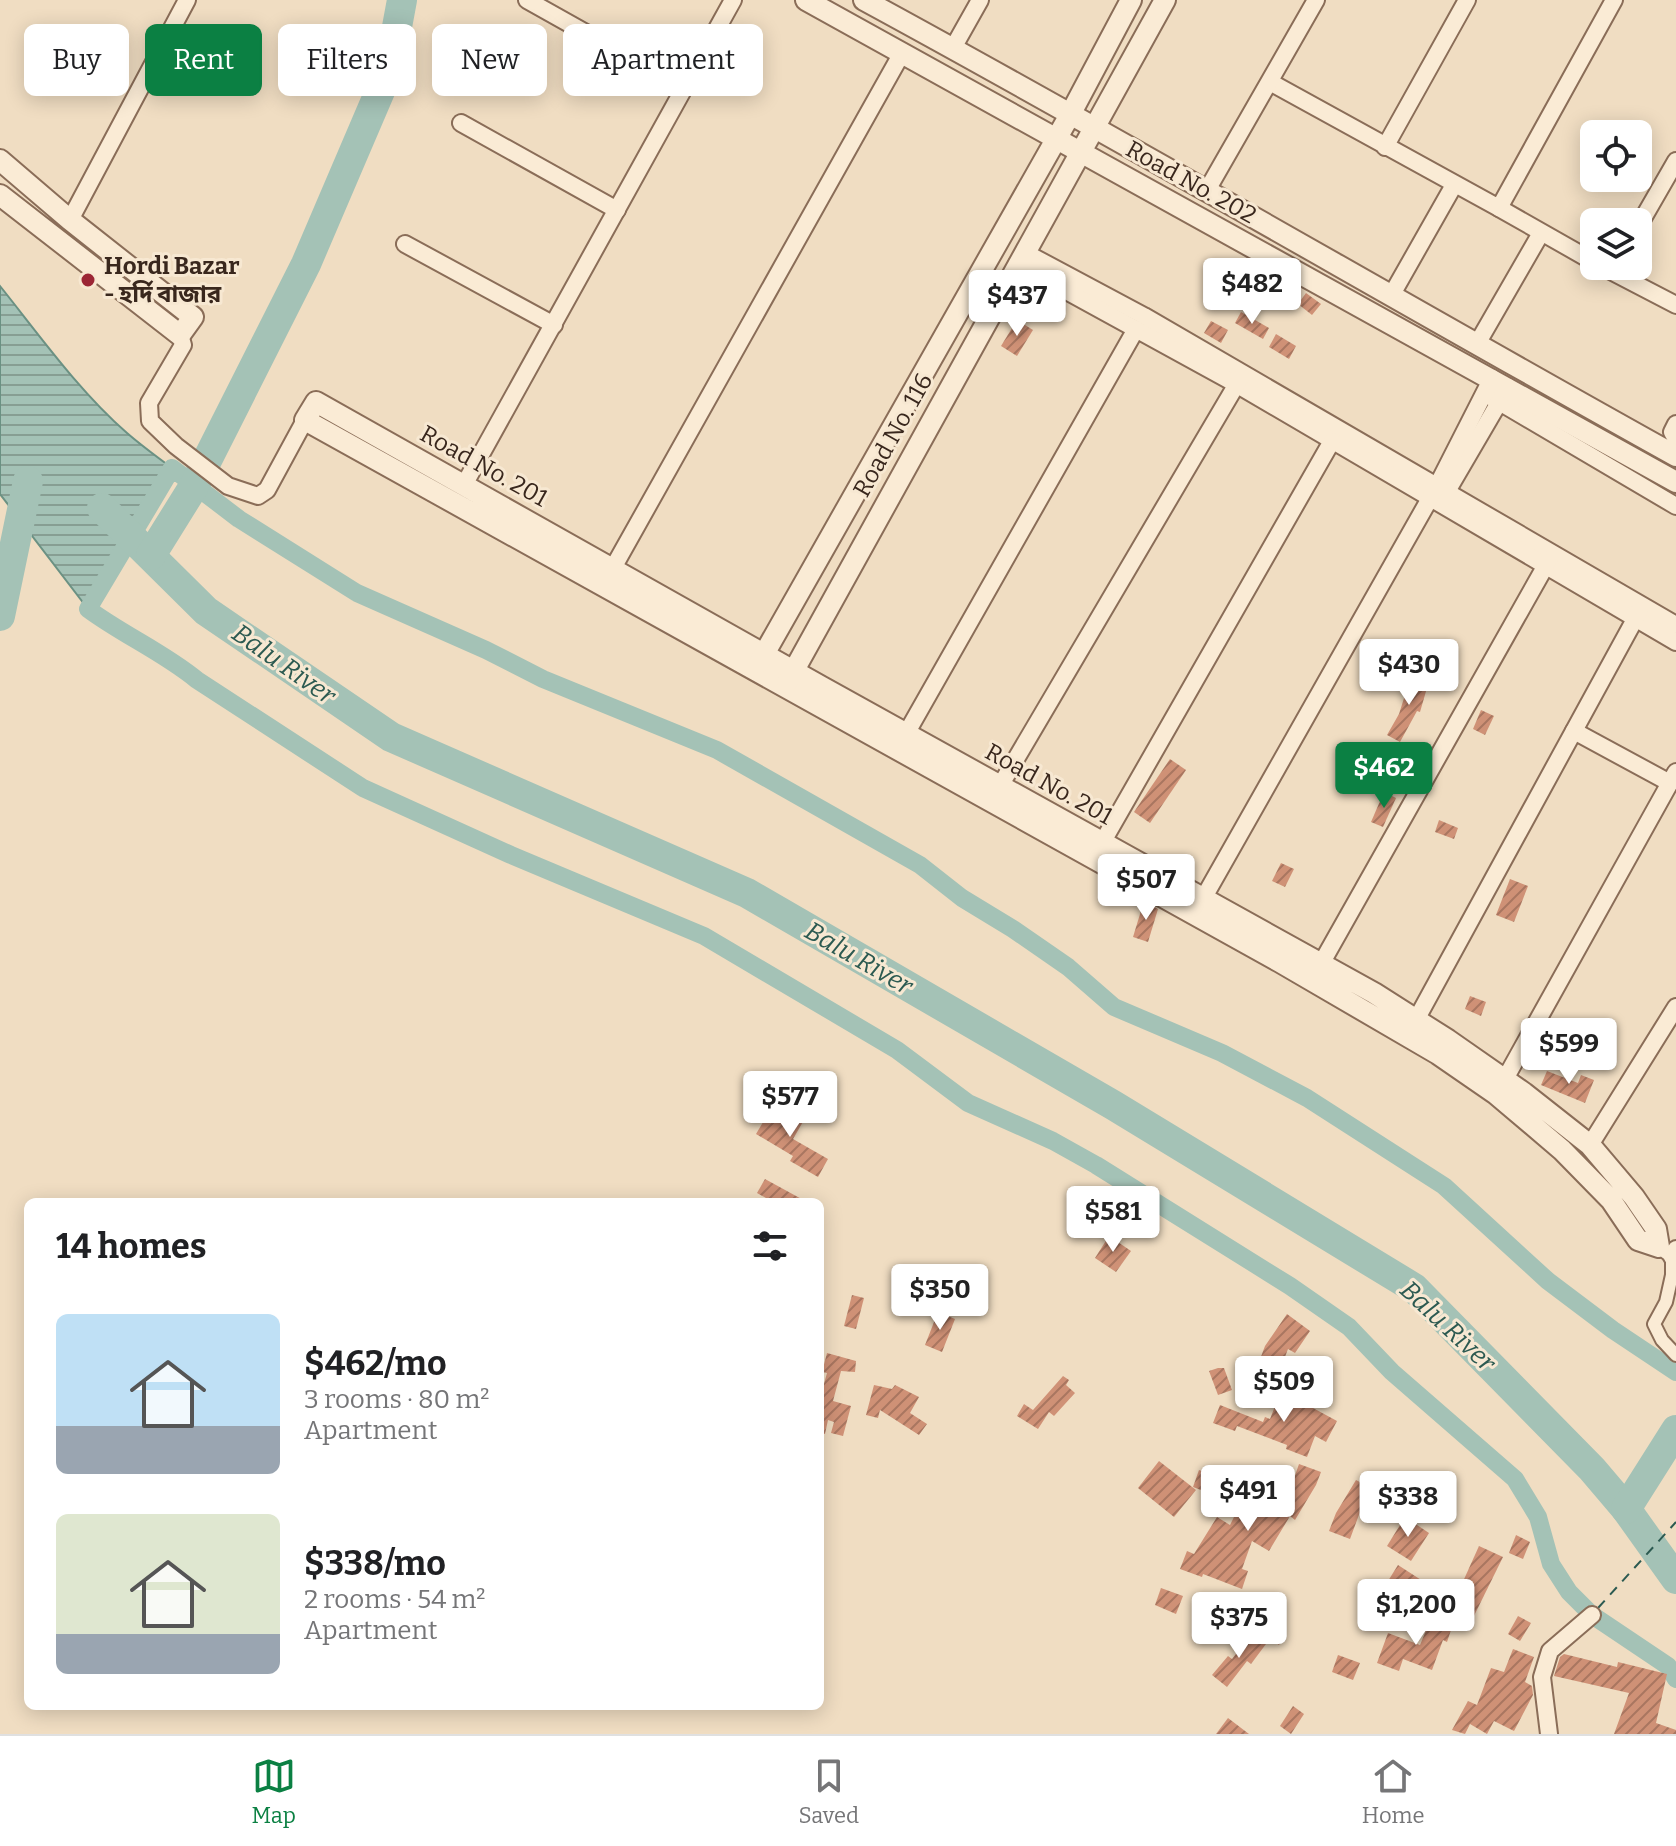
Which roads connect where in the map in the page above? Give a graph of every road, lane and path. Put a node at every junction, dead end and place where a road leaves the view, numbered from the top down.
1 (187, 0) edge
2 (527, 0) edge
3 (733, 0) edge
4 (806, 0) edge
5 (864, 0) edge
6 (980, 0) edge
7 (1131, 0) edge
8 (1165, 0) edge
9 (1316, 0) edge
10 (1467, 0) edge
11 (1614, 0) edge
12 (570, 24) edge
13 (720, 24) edge
14 (953, 48) junction
15 (902, 53) junction
16 (1270, 82) junction
17 (680, 96) edge
18 (1071, 113) junction
19 (461, 123) dead end
20 (1095, 126) junction
21 (1056, 137) junction
22 (1385, 147) junction
23 (1081, 151) junction
24 (0, 160) edge
25 (1676, 161) edge
26 (1454, 185) junction
27 (1206, 192) junction
28 (0, 195) edge
29 (1499, 208) junction
30 (1649, 208) edge
31 (617, 210) junction
32 (70, 220) junction
33 (1541, 233) junction
34 (405, 244) dead end
35 (1580, 254) edge
36 (1020, 258) junction
37 (1631, 280) edge
38 (1391, 296) junction
39 (1676, 305) edge
40 (554, 325) junction
41 (1136, 329) junction
42 (180, 335) junction
43 (1477, 344) junction
44 (1240, 379) junction
45 (1496, 390) junction
46 (311, 411) junction
47 (1676, 424) edge
48 (1676, 439) edge
49 (1332, 441) junction
50 (1676, 456) edge
51 (1676, 482) edge
52 (464, 485) junction
53 (1439, 495) junction
54 (1676, 506) edge
55 (1549, 558) junction
56 (613, 568) junction
57 (1640, 611) junction
58 (1672, 626) edge
59 (760, 662) junction
60 (789, 679) junction
61 (1574, 731) junction
62 (906, 734) junction
63 (1673, 778) edge
64 (1000, 786) junction
65 (1102, 843) junction
66 (1204, 909) junction
67 (1321, 964) junction
68 (1676, 1007) edge
69 (1416, 1020) junction
70 (1505, 1079) junction
71 (1590, 1145) junction
72 (1669, 1251) edge
73 (1676, 1355) edge
74 (1592, 1615) dead end
75 (1549, 1734) edge

1 - 32 street
2 - 12 street
3 - 13 street
4 - 15 street, Road No. 202
5 - 14 street, Road No. 202
6 - 14 street
7 - 18 street, Road No. 116
8 - 20 street, Road No. 116
9 - 16 street
10 - 22 street
11 - 29 street
14 - 18 street, Road No. 202
15 - 21 street, Road No. 202
15 - 56 street
16 - 22 street
16 - 27 street
17 - 31 street
18 - 20 street, Road No. 202
18 - 21 street, Road No. 116
19 - 31 street
20 - 23 street, Road No. 116
20 - 27 street, Road No. 202
21 - 23 street, Road No. 202
21 - 59 street, Road No. 116
22 - 26 street
23 - 36 street, Road No. 116
23 - 45 street, Road No. 202
24 - 32 street
25 - 30 street
26 - 29 street
26 - 38 street
27 - 38 street, Road No. 202
28 - 42 street
29 - 33 street
31 - 40 street
32 - 42 street
33 - 35 street
33 - 43 street
34 - 40 street
36 - 41 street
36 - 44 street
36 - 60 street, Road No. 116
37 - 39 street
38 - 43 street, Road No. 202
40 - 52 street
41 - 44 street
41 - 62 street
42 - 46 street
43 - 50 street, Road No. 202
44 - 49 street
44 - 53 street
44 - 64 street
45 - 51 street, Road No. 202
45 - 53 street
45 - 54 street
46 - 52 street, Road No. 201
46 - 59 street, Road No. 201
47 - 48 street
49 - 53 street
49 - 65 street
52 - 56 street, Road No. 201
53 - 55 street
53 - 66 street
55 - 57 street
55 - 67 street
56 - 59 street, Road No. 201
57 - 58 street
57 - 61 street
59 - 60 street, Road No. 201
60 - 62 street, Road No. 201
60 - 66 street, Road No. 201
61 - 63 street
61 - 69 street
62 - 64 street, Road No. 201
63 - 70 street
64 - 65 street, Road No. 201
65 - 66 street, Road No. 201
66 - 67 street, Road No. 201
66 - 72 street, Road No. 201
67 - 69 street, Road No. 201
68 - 71 street
69 - 70 street, Road No. 201
70 - 71 street, Road No. 201
71 - 72 street, Road No. 201
72 - 73 street
74 - 75 street

